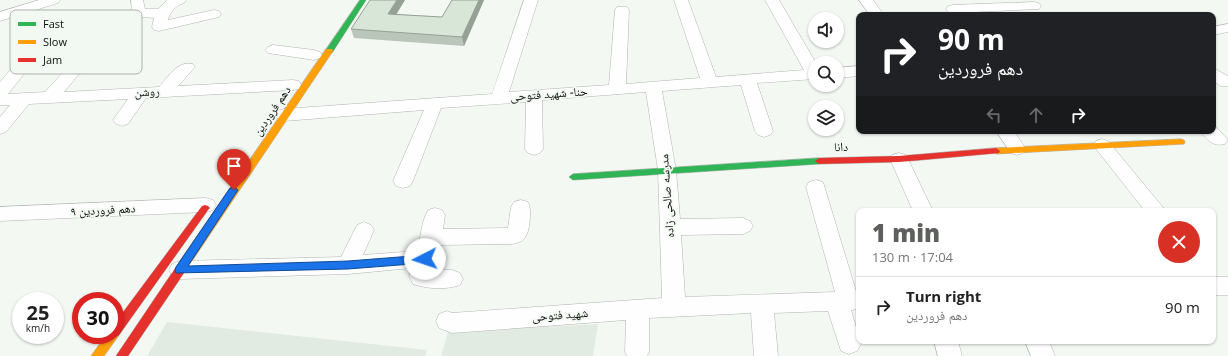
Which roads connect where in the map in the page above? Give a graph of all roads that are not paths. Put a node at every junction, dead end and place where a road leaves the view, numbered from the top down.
1 (180, 0) edge
2 (353, 0) edge
3 (363, 0) edge
4 (531, 0) edge
5 (681, 0) edge
6 (772, 0) edge
7 (866, 0) edge
8 (60, 3) edge
9 (138, 6) edge
10 (1034, 6) dead end
11 (992, 8) edge
12 (953, 9) dead end
13 (39, 10) edge
14 (622, 10) dead end
15 (875, 12) edge
16 (162, 14) junction
17 (214, 14) dead end
18 (1228, 28) edge
19 (1216, 30) edge
20 (273, 50) dead end
21 (316, 53) joint
22 (808, 62) edge
23 (187, 67) dead end
24 (856, 71) edge
25 (844, 72) edge
26 (16, 74) edge
27 (70, 74) edge
28 (1216, 74) edge
29 (808, 75) edge
30 (748, 80) junction
31 (1226, 82) dead end
32 (710, 83) junction
33 (293, 86) dead end
34 (653, 86) junction
35 (617, 90) junction
36 (164, 91) junction
37 (141, 92) junction
38 (0, 93) edge
39 (534, 95) junction
40 (50, 97) junction
41 (25, 98) junction
42 (499, 98) junction
43 (0, 100) edge
44 (435, 103) junction
45 (284, 115) junction
46 (122, 120) dead end
47 (0, 128) edge
48 (764, 131) dead end
49 (1007, 134) edge
50 (1181, 142) dead end
51 (1102, 145) junction
52 (534, 149) dead end
53 (1017, 149) junction
54 (899, 158) junction
55 (667, 170) junction
56 (573, 177) dead end
57 (403, 181) dead end
58 (816, 186) dead end
59 (209, 202) joint
60 (521, 207) dead end
61 (922, 208) edge
62 (1154, 208) edge
63 (0, 214) edge
64 (435, 215) dead end
65 (670, 226) junction
66 (743, 226) dead end
67 (364, 230) dead end
68 (432, 237) junction
69 (425, 259) junction
70 (348, 265) junction
71 (180, 270) junction
72 (452, 279) dead end
73 (848, 300) edge
74 (762, 304) junction
75 (674, 307) junction
76 (638, 310) junction
77 (124, 320) edge
78 (447, 321) dead end
79 (106, 344) edge
80 (850, 344) dead end
81 (947, 344) edge
82 (1038, 344) edge
83 (637, 352) dead end
84 (97, 356) edge
85 (122, 356) edge
86 (766, 356) edge
87 (950, 356) edge
88 (1043, 356) edge

1 - 16 street
2 - 21 main road
3 - 45 main road, دهم فروردین
4 - 42 street
5 - 32 street
6 - 22 street
7 - 15 street
8 - 13 street
9 - 16 street
10 - 11 street
11 - 12 street
14 - 35 street
16 - 17 street
18 - 19 street
20 - 21 street
23 - 36 street
24 - 25 street
26 - 38 street
27 - 40 street
28 - 31 street
29 - 30 street, حنا- شهید فتوحی
30 - 32 street, حنا- شهید فتوحی
30 - 48 street
32 - 34 street, حنا- شهید فتوحی
33 - 36 street, روشن
34 - 35 street, حنا- شهید فتوحی
34 - 55 street, مدرسه صالحی زاده
35 - 39 street, حنا- شهید فتوحی
36 - 37 street, روشن
37 - 40 street, روشن
37 - 46 street
39 - 42 street, حنا- شهید فتوحی
39 - 52 street
40 - 41 street, روشن
41 - 43 street, روشن
41 - 47 street
42 - 44 street, حنا- شهید فتوحی
44 - 45 street, حنا- شهید فتوحی
44 - 57 street
45 - 71 main road, دهم فروردین
49 - 53 street
50 - 51 main road, دانا
51 - 53 main road, دانا
51 - 62 street
53 - 54 main road, دانا
54 - 55 main road, دانا
54 - 61 street
55 - 56 main road, دانا
55 - 65 street, مدرسه صالحی زاده
58 - 73 street
59 - 63 street, دهم فروردین ۹
59 - 77 main road
60 - 68 street
64 - 68 street
65 - 66 street
65 - 75 street, مدرسه صالحی زاده
67 - 70 street
68 - 69 street
69 - 70 street
69 - 72 street
70 - 71 street
71 - 85 main road, دهم فروردین
73 - 74 street, شهید فتوحی
73 - 80 street
74 - 75 street, شهید فتوحی
74 - 86 street
75 - 76 street, شهید فتوحی
76 - 78 street, شهید فتوحی
76 - 83 street
79 - 84 main road
81 - 87 street
82 - 88 street

